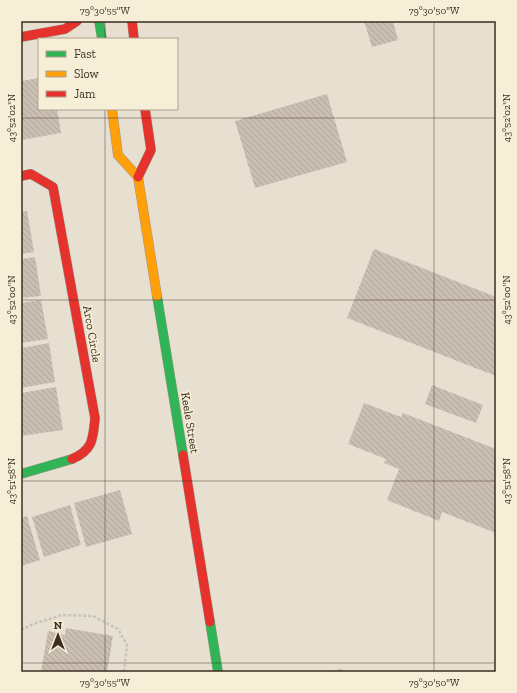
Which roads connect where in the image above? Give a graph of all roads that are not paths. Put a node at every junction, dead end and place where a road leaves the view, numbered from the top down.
1 (77, 21) edge
2 (99, 21) edge
3 (132, 21) edge
4 (21, 37) edge
5 (102, 38) edge
6 (134, 38) edge
7 (112, 110) edge
8 (145, 110) edge
9 (21, 176) edge
10 (138, 177) junction
11 (21, 474) edge
12 (218, 672) edge

1 - 4 main road
2 - 5 main road
3 - 6 main road
7 - 10 main road
8 - 10 main road
9 - 11 main road, Arco Circle
10 - 12 main road, Keele Street

